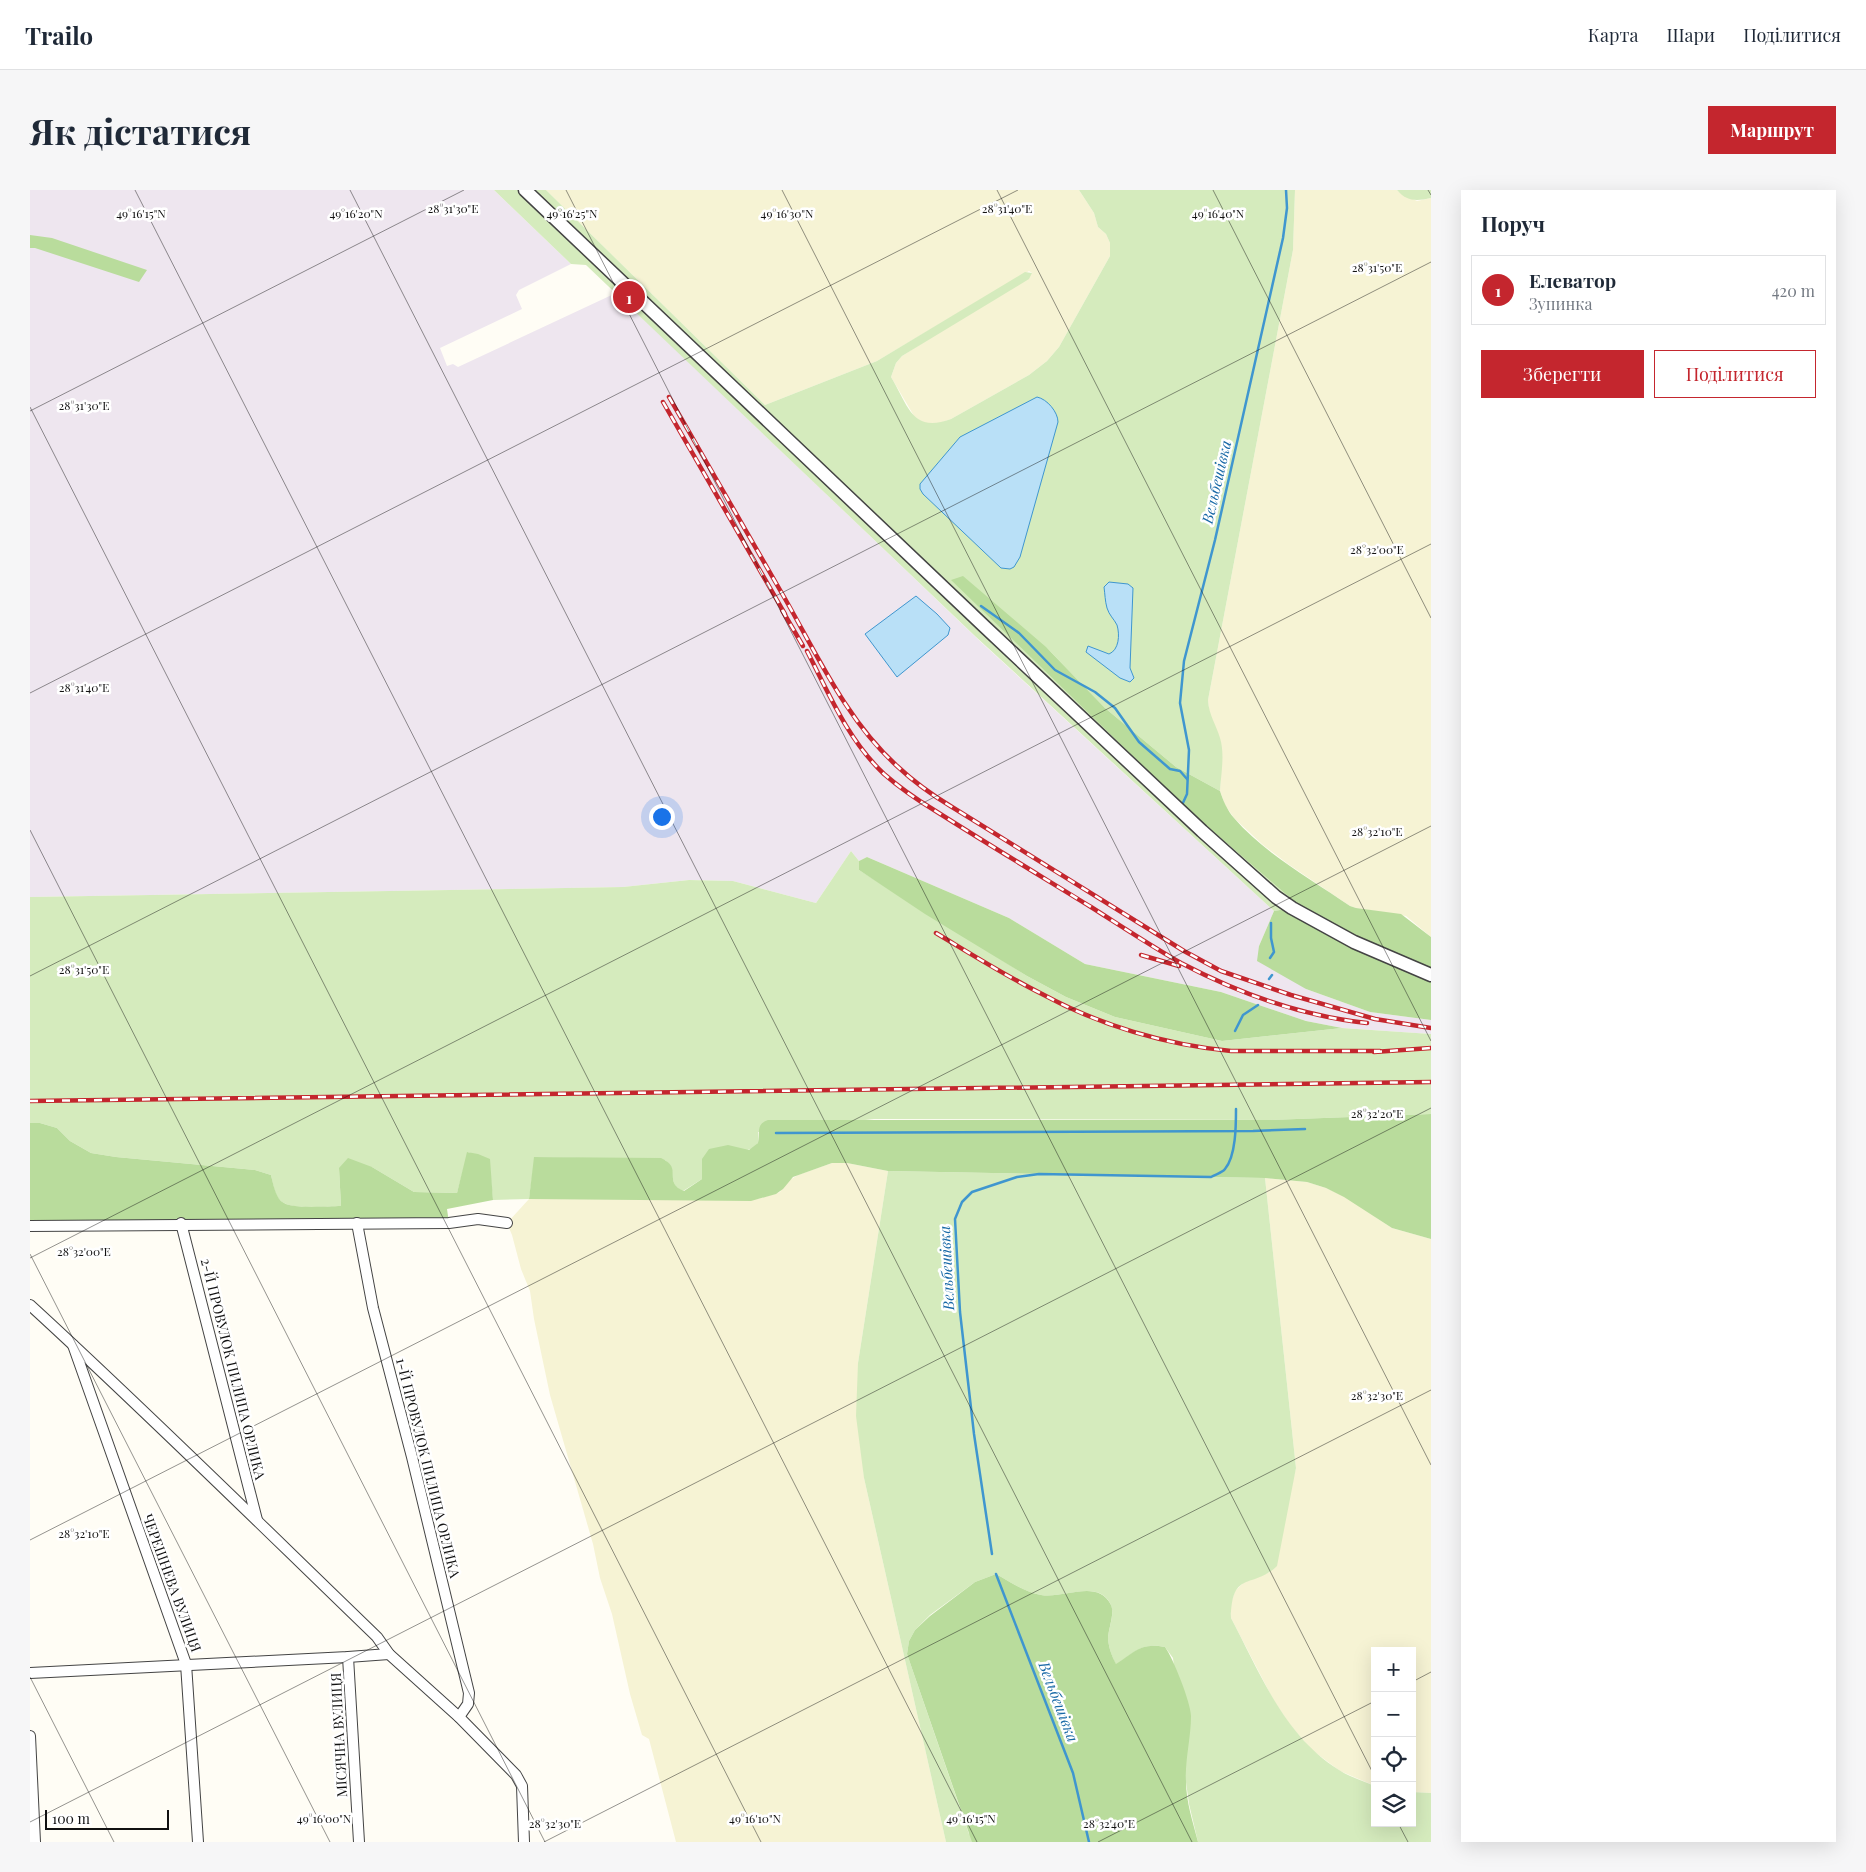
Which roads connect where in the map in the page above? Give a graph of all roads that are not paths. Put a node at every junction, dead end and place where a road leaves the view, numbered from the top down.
1 (525, 190) edge
2 (1431, 975) edge
3 (181, 1223) junction
4 (358, 1223) junction
5 (507, 1223) dead end
6 (30, 1226) edge
7 (30, 1305) edge
8 (72, 1344) junction
9 (257, 1521) junction
10 (389, 1654) junction
11 (348, 1657) junction
12 (186, 1664) junction
13 (30, 1673) edge
14 (459, 1717) junction
15 (30, 1736) edge
16 (35, 1842) edge
17 (198, 1842) edge
18 (359, 1842) edge
19 (524, 1842) edge

1 - 2 street
3 - 4 street
3 - 6 street
3 - 9 street, 2-Й ПРОВУЛОК ПИЛИПА ОРЛИКА
4 - 5 street
4 - 14 street, 1-Й ПРОВУЛОК ПИЛИПА ОРЛИКА
7 - 8 street
8 - 9 street
8 - 12 street, ЧЕРЕШНЕВА ВУЛИЦЯ
9 - 10 street
10 - 11 street
10 - 14 street
11 - 12 street
11 - 18 street, МІСЯЧНА ВУЛИЦЯ
12 - 13 street
12 - 17 street, ЧЕРЕШНЕВА ВУЛИЦЯ
14 - 19 street
15 - 16 street

